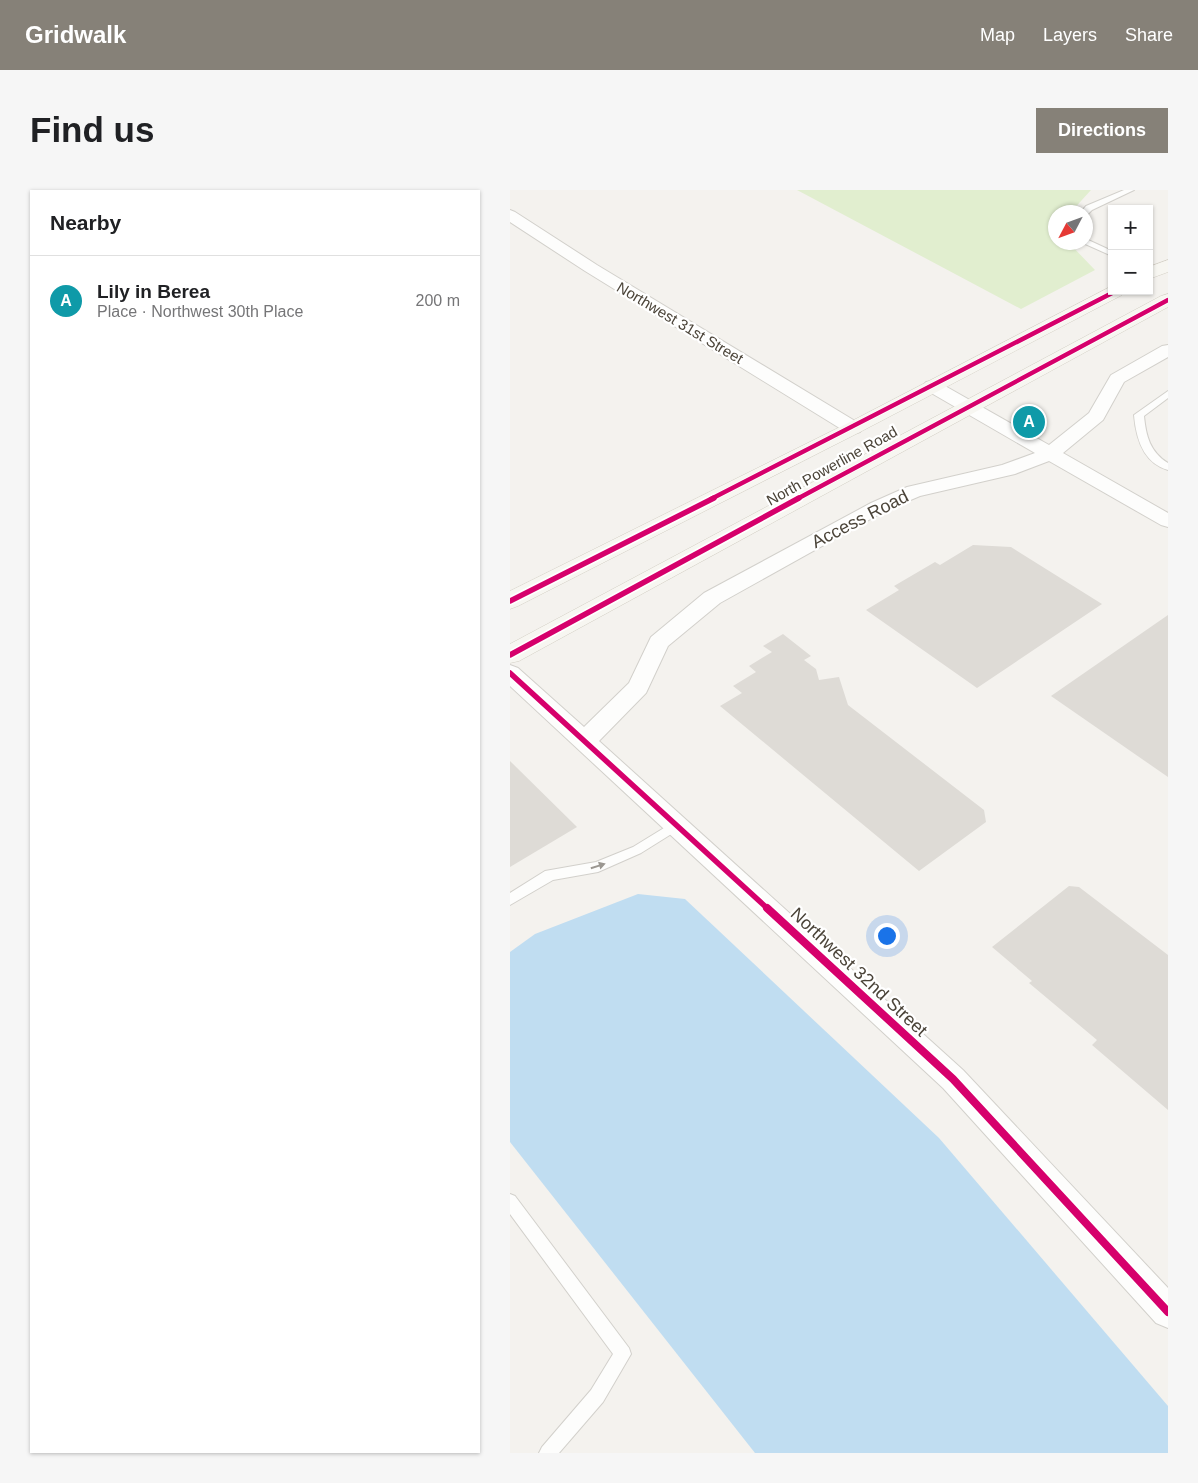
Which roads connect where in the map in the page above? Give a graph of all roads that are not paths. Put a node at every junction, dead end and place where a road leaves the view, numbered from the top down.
1 (1130, 190) edge
2 (1093, 206) edge
3 (510, 215) edge
4 (1093, 244) edge
5 (1108, 252) edge
6 (1108, 295) edge
7 (1168, 300) edge
8 (1168, 350) edge
9 (932, 386) junction
10 (1168, 394) edge
11 (969, 406) junction
12 (853, 428) junction
13 (1051, 453) junction
14 (1168, 467) edge
15 (1168, 521) edge
16 (510, 601) edge
17 (510, 655) edge
18 (510, 674) edge
19 (585, 741) junction
20 (677, 825) junction
21 (510, 900) edge
22 (510, 1201) edge
23 (1168, 1312) edge
24 (548, 1453) edge

1 - 2 lane
3 - 12 street, Northwest 31st Street
4 - 5 lane
6 - 9 main road, North Powerline Road
7 - 11 main road, North Powerline Road
8 - 13 street, Access Road
9 - 11 street
9 - 12 main road, North Powerline Road
10 - 14 lane
11 - 13 street
11 - 17 main road, North Powerline Road
12 - 16 main road, North Powerline Road
13 - 15 street
13 - 19 street, Access Road
18 - 19 street, Northwest 32nd Street
19 - 20 street, Northwest 32nd Street
21 -> 20 lane
20 - 23 street, Northwest 32nd Street
22 - 24 lane

